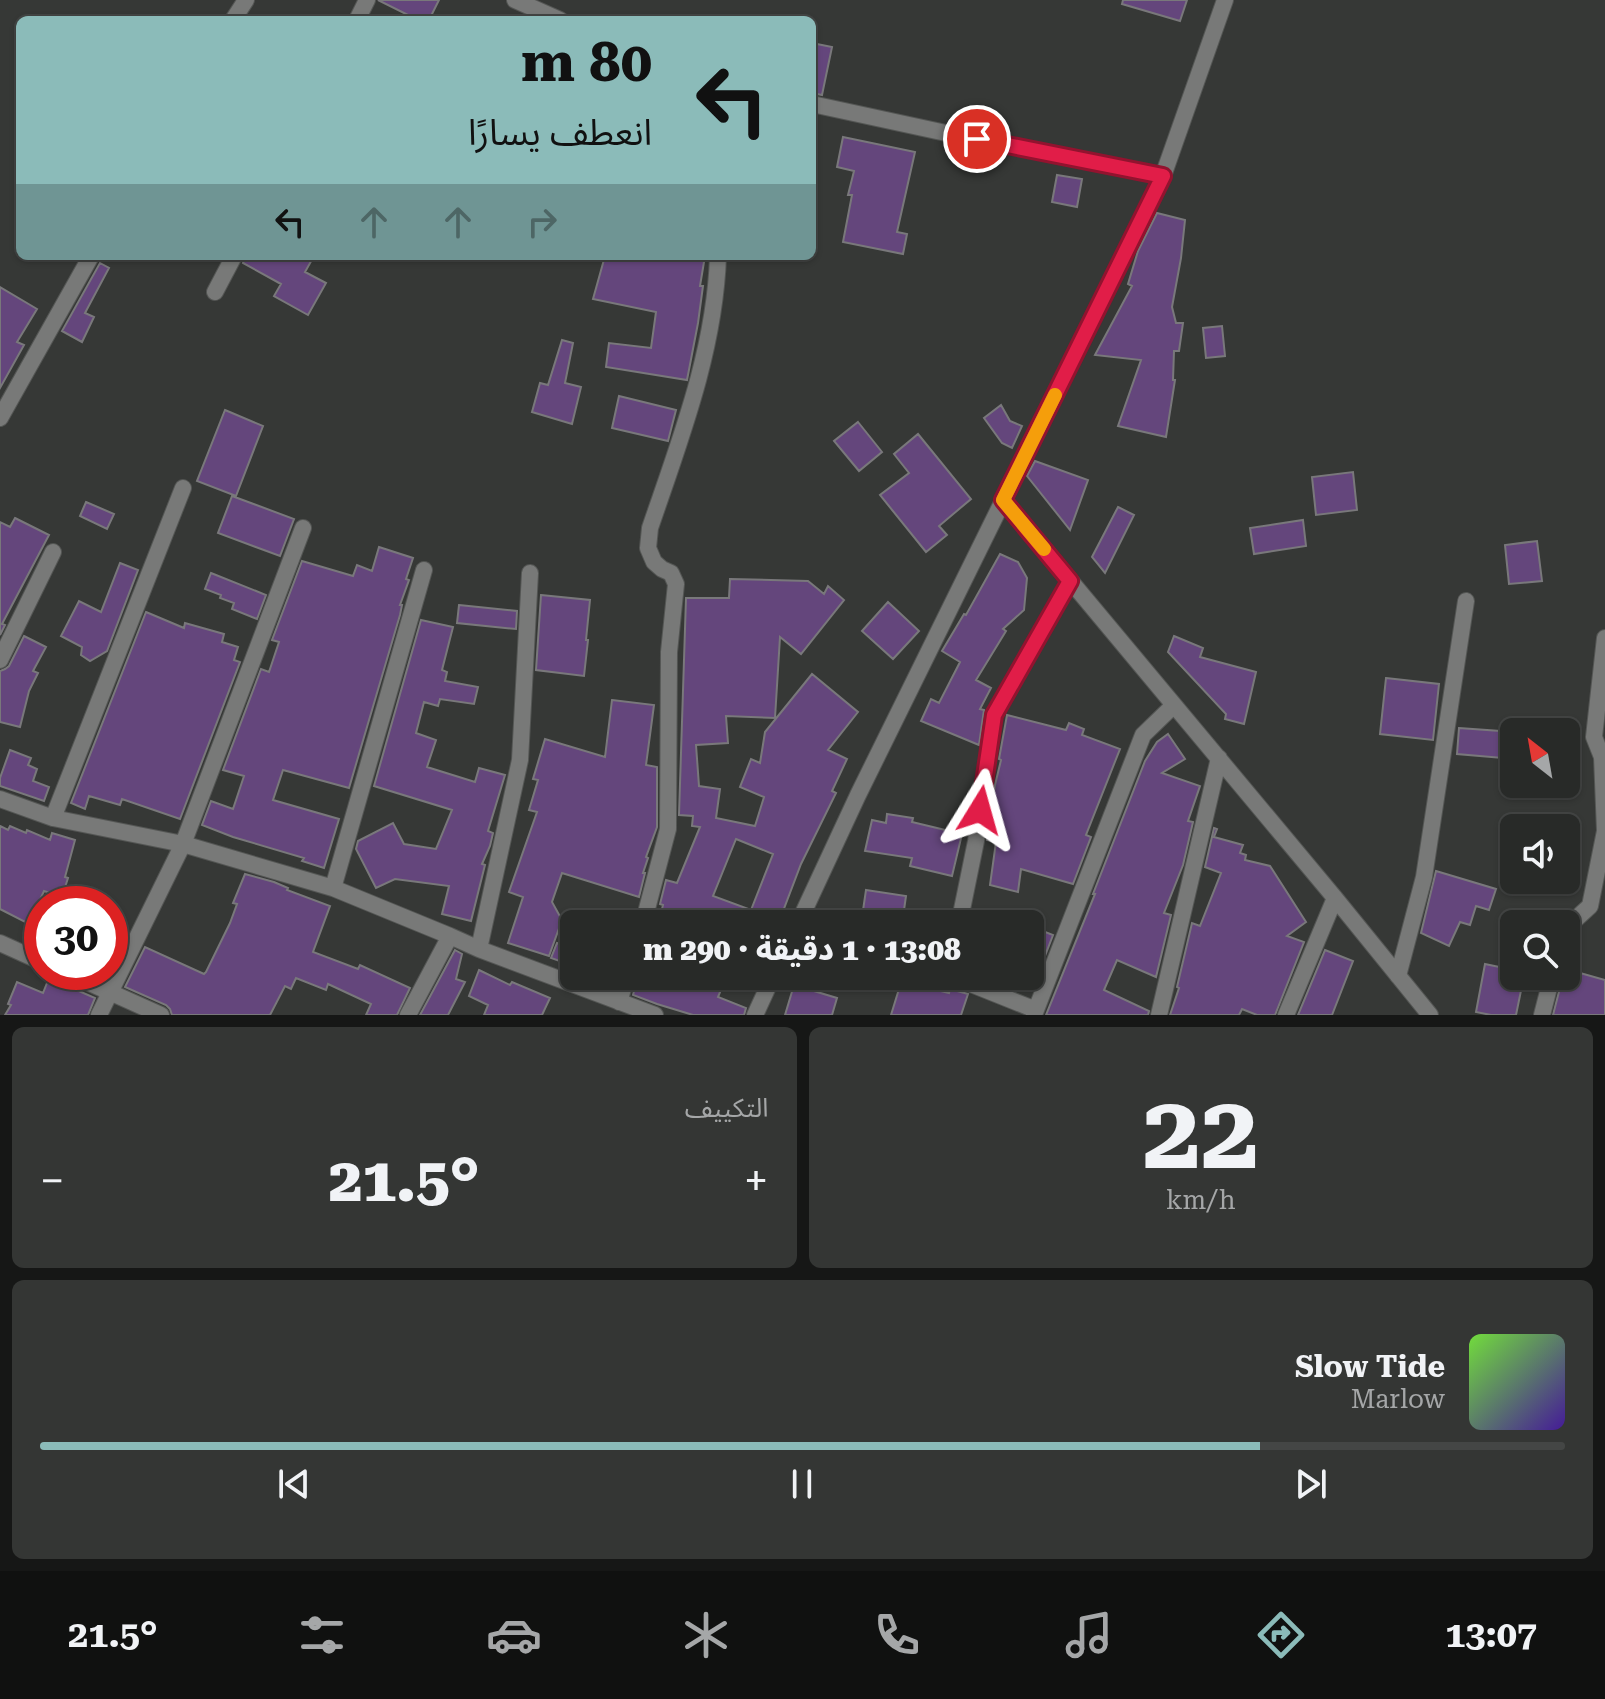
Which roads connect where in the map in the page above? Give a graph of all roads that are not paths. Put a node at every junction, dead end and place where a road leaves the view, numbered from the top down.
1 (515, 0) edge
2 (1225, 0) edge
3 (551, 16) edge
4 (816, 105) edge
5 (1163, 176) junction
6 (89, 260) edge
7 (232, 260) edge
8 (718, 260) edge
9 (215, 292) dead end
10 (0, 418) edge
11 (183, 488) dead end
12 (1003, 500) junction
13 (303, 528) dead end
14 (53, 552) dead end
15 (424, 570) dead end
16 (530, 573) dead end
17 (1070, 581) junction
18 (1466, 601) dead end
19 (1605, 638) edge
20 (0, 660) edge
21 (1174, 705) junction
22 (1219, 758) junction
23 (0, 799) edge
24 (53, 818) junction
25 (183, 844) junction
26 (333, 888) junction
27 (1335, 898) junction
28 (647, 910) edge
29 (805, 910) edge
30 (962, 910) edge
31 (1580, 915) edge
32 (450, 936) junction
33 (0, 943) edge
34 (479, 949) junction
35 (24, 954) edge
36 (1398, 976) junction
37 (106, 990) edge
38 (623, 990) edge
39 (767, 990) edge
40 (983, 990) edge
41 (1548, 990) edge
42 (110, 992) junction
43 (619, 1002) junction
44 (1035, 1013) edge
45 (99, 1015) edge
46 (161, 1015) edge
47 (408, 1015) edge
48 (655, 1015) edge
49 (755, 1015) edge
50 (1159, 1015) edge
51 (1286, 1015) edge
52 (1430, 1015) edge
53 (1542, 1015) edge

1 - 3 street
2 - 5 street
4 - 5 street
5 - 12 street
6 - 10 street
7 - 9 street
8 - 28 street
11 - 24 street
12 - 17 street
12 - 29 street
13 - 25 street
14 - 20 street
15 - 26 street
16 - 34 street
17 - 21 street
17 - 30 street
18 - 36 street
19 - 31 street
21 - 22 street
21 - 44 street
22 - 27 street
22 - 50 street
23 - 24 street
24 - 25 street
25 - 26 street
25 - 42 street
26 - 32 street
27 - 36 street
27 - 51 street
32 - 34 street
32 - 47 street
33 - 35 street
34 - 43 street
36 - 52 street
37 - 42 street
38 - 43 street
39 - 49 street
40 - 44 street
41 - 53 street
42 - 45 street
42 - 46 street
43 - 48 street

